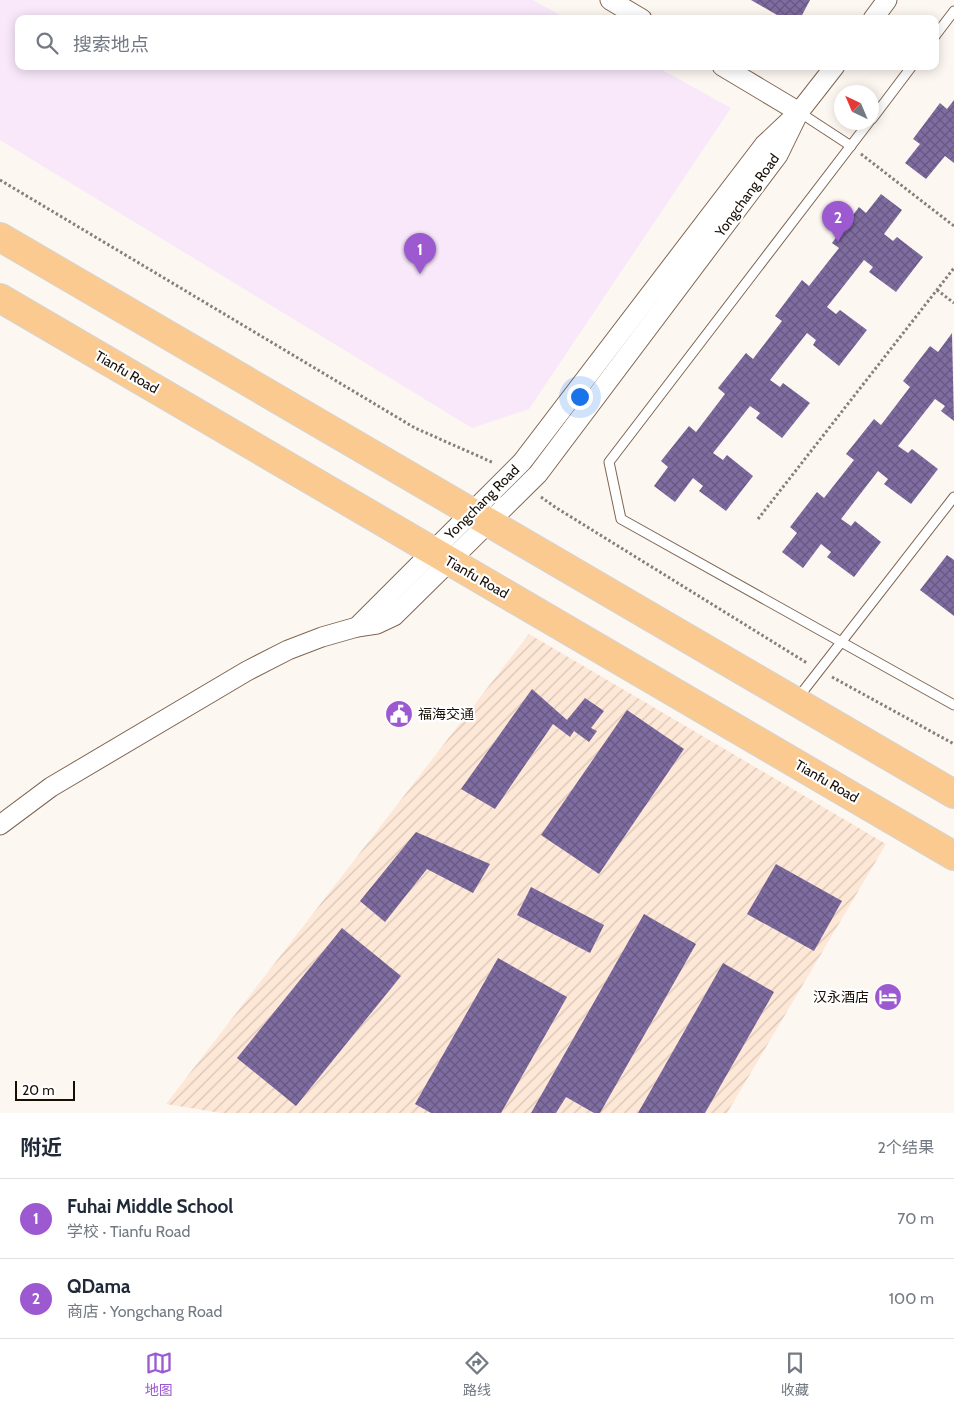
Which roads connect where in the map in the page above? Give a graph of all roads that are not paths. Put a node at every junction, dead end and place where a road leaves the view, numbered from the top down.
1 (610, 0) edge
2 (888, 0) edge
3 (954, 11) edge
4 (635, 15) edge
5 (876, 15) edge
6 (939, 31) edge
7 (729, 70) edge
8 (832, 70) edge
9 (909, 70) edge
10 (879, 110) edge
11 (799, 112) junction
12 (863, 130) edge
13 (851, 146) junction
14 (0, 237) edge
15 (0, 298) edge
16 (954, 497) edge
17 (480, 517) junction
18 (441, 556) junction
19 (842, 642) junction
20 (795, 701) junction
21 (954, 705) edge
22 (954, 794) edge
23 (0, 825) edge
24 (954, 856) edge

1 - 4 street
2 - 5 street
3 - 6 lane
7 - 11 street
8 - 11 street, Yongchang Road
9 - 10 lane
11 - 13 lane
11 - 17 street, Yongchang Road
11 - 17 street, Yongchang Road
12 - 13 lane
13 - 19 lane
14 - 17 main road
15 - 18 main road, Tianfu Road
16 - 19 lane
17 - 18 street, Yongchang Road
17 - 20 main road
18 - 23 street, Yongchang Road
18 - 24 main road, Tianfu Road
19 - 20 lane
19 - 21 lane
20 - 22 main road

